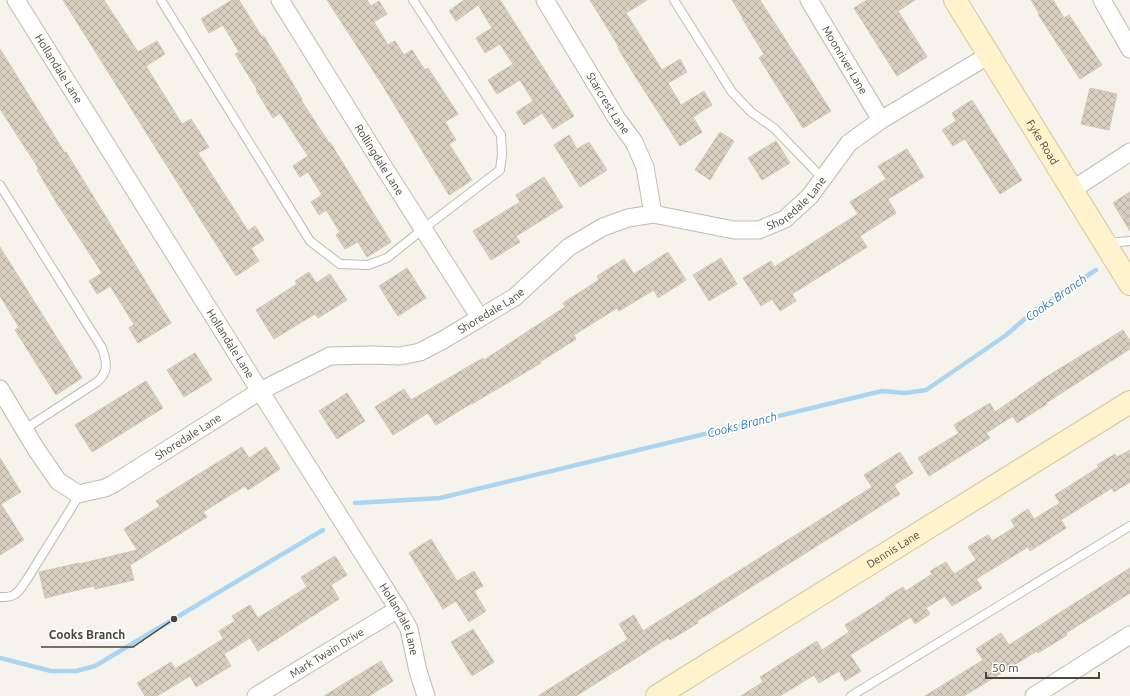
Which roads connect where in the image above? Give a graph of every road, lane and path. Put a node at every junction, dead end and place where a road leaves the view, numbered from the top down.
1 (16, 0) edge
2 (161, 0) edge
3 (280, 0) edge
4 (413, 0) edge
5 (545, 0) edge
6 (674, 0) edge
7 (809, 0) edge
8 (955, 0) edge
9 (1102, 0) edge
10 (1130, 49) edge
11 (989, 55) junction
12 (881, 120) junction
13 (1130, 152) edge
14 (823, 179) junction
15 (0, 185) edge
16 (1072, 190) junction
17 (653, 214) junction
18 (423, 229) junction
19 (1130, 241) edge
20 (1105, 243) junction
21 (1130, 284) edge
22 (480, 318) junction
23 (0, 389) edge
24 (260, 391) junction
25 (1130, 402) edge
26 (25, 429) junction
27 (80, 494) junction
28 (1130, 526) edge
29 (0, 597) edge
30 (398, 609) junction
31 (1130, 635) edge
32 (256, 696) edge
33 (426, 696) edge
34 (657, 696) edge
35 (851, 696) edge
36 (1034, 696) edge

1 - 24 street, Hollandale Lane
2 - 18 lane
3 - 18 street, Rollingdale Lane
4 - 18 lane
5 - 17 street, Starcrest Lane
6 - 14 lane
7 - 12 street, Moonriver Lane
8 - 11 street, Fyke Road
9 - 10 street
11 - 12 street, Shoredale Lane
11 - 16 street, Fyke Road
12 - 14 street, Shoredale Lane
13 - 16 street
14 - 17 street, Shoredale Lane
15 - 26 lane
16 - 20 street, Fyke Road
17 - 22 street, Shoredale Lane
18 - 22 street, Rollingdale Lane
19 - 20 lane
20 - 21 street, Fyke Road
22 - 24 street, Shoredale Lane
23 - 26 street
24 - 27 street, Shoredale Lane
24 - 30 street, Hollandale Lane
25 - 34 street, Dennis Lane
26 - 27 street
27 - 29 lane
28 - 35 lane
30 - 32 street, Mark Twain Drive
30 - 33 street, Hollandale Lane
31 - 36 street

